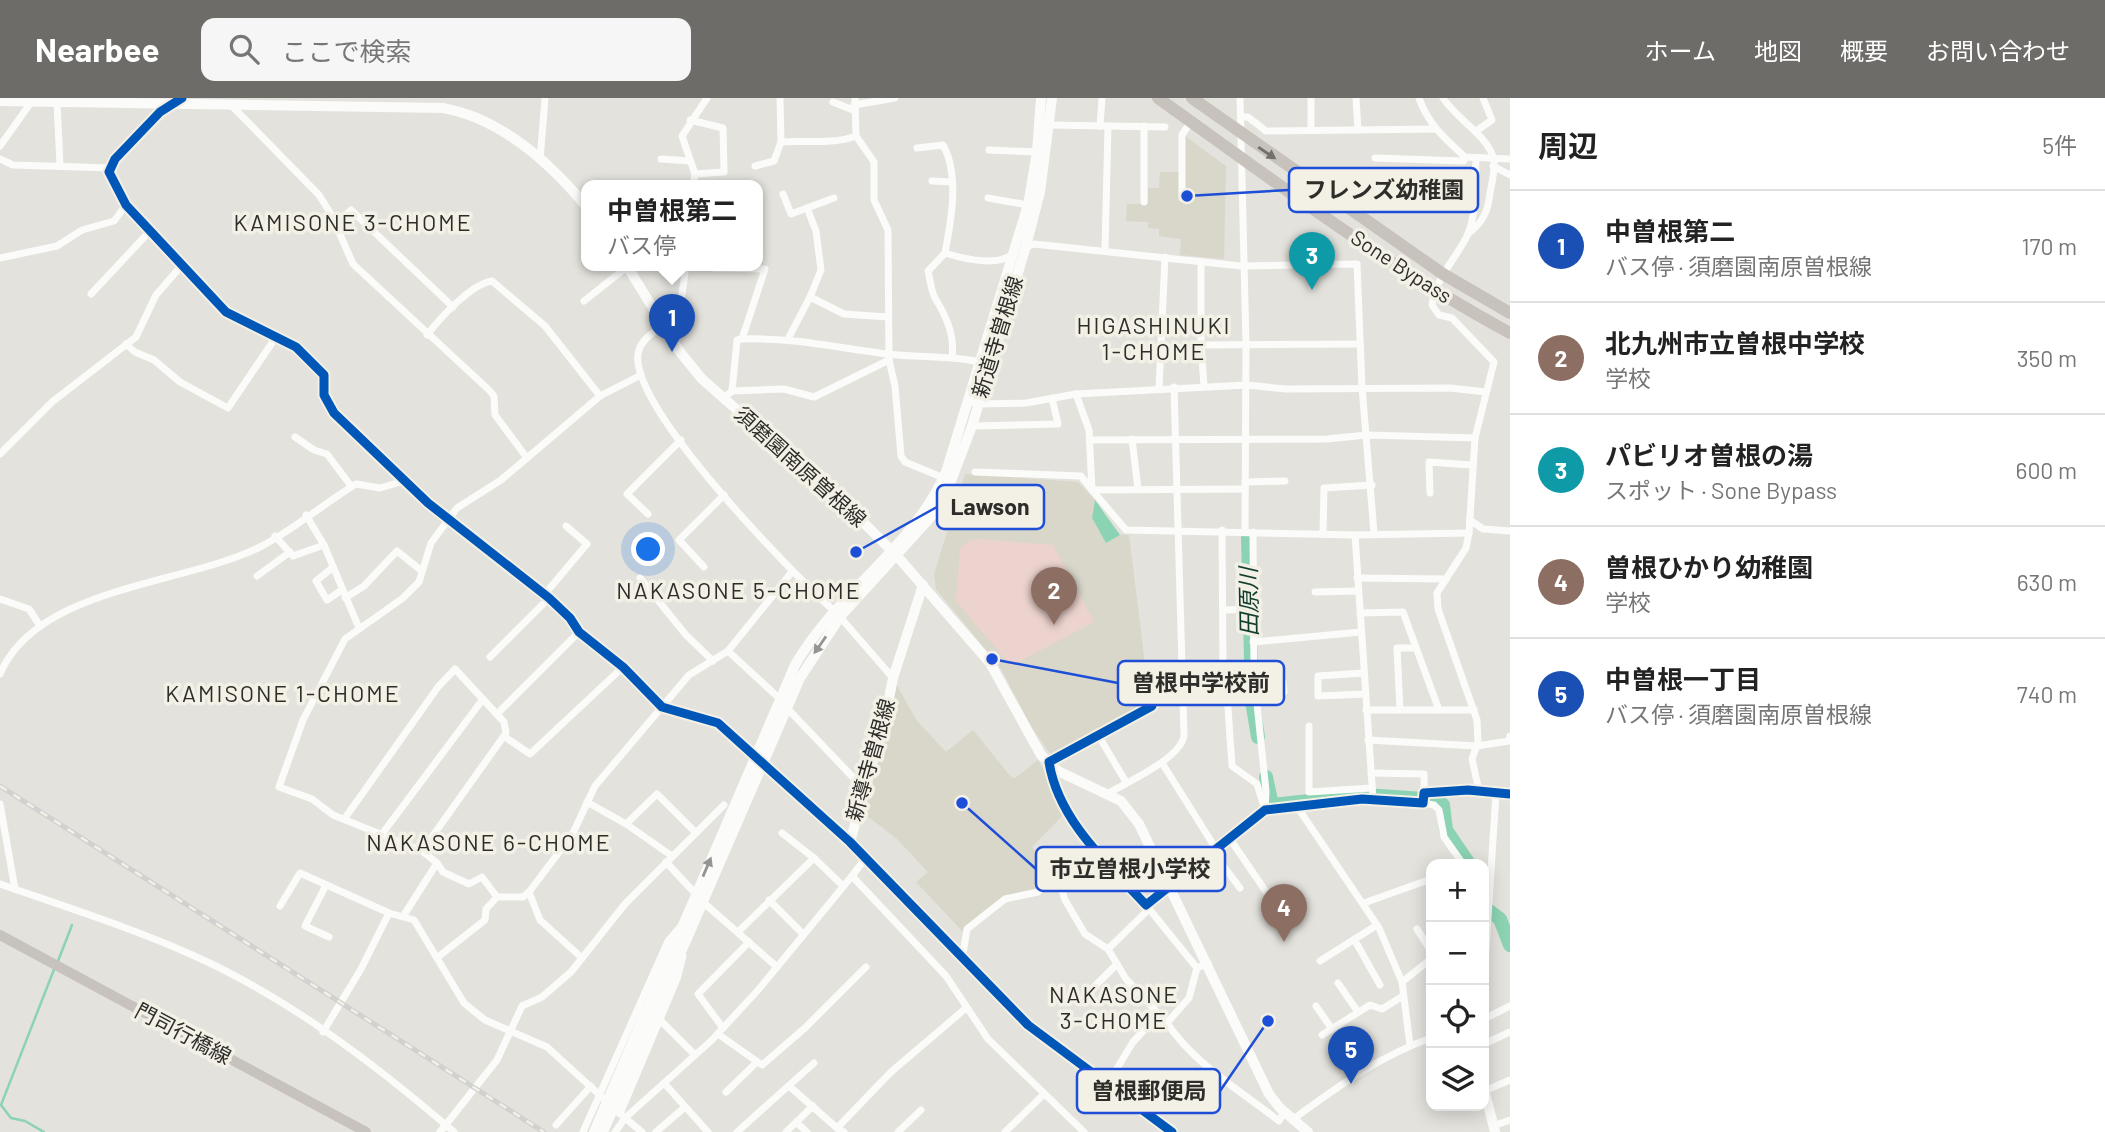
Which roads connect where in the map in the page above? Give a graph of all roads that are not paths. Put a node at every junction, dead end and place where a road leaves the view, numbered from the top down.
1 (545, 98) edge
2 (707, 98) edge
3 (780, 98) edge
4 (895, 98) edge
5 (1041, 98) edge
6 (1052, 98) edge
7 (1102, 98) edge
8 (1158, 98) edge
9 (1192, 98) edge
10 (1240, 98) edge
11 (1311, 98) edge
12 (1356, 98) edge
13 (1419, 98) edge
14 (1443, 98) edge
15 (1483, 98) edge
16 (31, 100) edge
17 (113, 100) edge
18 (180, 100) edge
19 (0, 101) edge
20 (57, 102) junction
21 (833, 102) dead end
22 (854, 104) edge
23 (231, 105) junction
24 (1242, 117) junction
25 (690, 120) junction
26 (1191, 121) junction
27 (1049, 125) junction
28 (1104, 126) junction
29 (1144, 127) junction
30 (1165, 127) dead end
31 (1434, 128) junction
32 (1311, 130) junction
33 (1357, 130) junction
34 (1476, 131) junction
35 (856, 136) junction
36 (1242, 136) junction
37 (781, 142) junction
38 (0, 146) edge
39 (917, 148) dead end
40 (989, 150) dead end
41 (1037, 152) junction
42 (1465, 157) junction
43 (1242, 158) junction
44 (1375, 158) dead end
45 (1476, 158) junction
46 (0, 159) edge
47 (661, 159) dead end
48 (1510, 159) edge
49 (540, 160) junction
50 (690, 162) junction
51 (1494, 162) junction
52 (60, 166) junction
53 (755, 166) dead end
54 (111, 168) junction
55 (695, 174) junction
56 (1510, 175) edge
57 (694, 180) edge
58 (932, 181) dead end
59 (951, 182) junction
60 (783, 194) dead end
61 (834, 198) dead end
62 (988, 198) dead end
63 (1182, 198) dead end
64 (581, 201) edge
65 (1144, 202) dead end
66 (126, 205) junction
67 (1028, 205) junction
68 (807, 208) junction
69 (335, 225) junction
70 (150, 231) junction
71 (1468, 234) junction
72 (1026, 246) junction
73 (1105, 250) junction
74 (945, 253) junction
75 (1015, 253) junction
76 (1165, 257) junction
77 (0, 258) edge
78 (1201, 262) junction
79 (182, 265) junction
80 (1241, 266) junction
81 (763, 269) edge
82 (622, 271) edge
83 (630, 271) edge
84 (685, 271) edge
85 (1443, 274) junction
86 (1434, 291) junction
87 (91, 294) dead end
88 (810, 297) junction
89 (584, 301) dead end
90 (453, 307) junction
91 (1510, 313) edge
92 (888, 317) junction
93 (664, 325) junction
94 (1510, 333) edge
95 (427, 335) junction
96 (276, 337) junction
97 (742, 339) junction
98 (788, 339) junction
99 (126, 344) junction
100 (1246, 344) junction
101 (1360, 344) junction
102 (1201, 345) junction
103 (889, 357) junction
104 (952, 357) junction
105 (985, 363) junction
106 (641, 375) junction
107 (1204, 386) junction
108 (1245, 386) junction
109 (1174, 387) junction
110 (1362, 387) junction
111 (1159, 389) junction
112 (1486, 392) junction
113 (1076, 394) junction
114 (728, 395) junction
115 (600, 397) junction
116 (1052, 398) junction
117 (972, 402) junction
118 (972, 426) junction
119 (1367, 435) junction
120 (295, 436) dead end
121 (1175, 438) junction
122 (1475, 438) junction
123 (1132, 439) junction
124 (1245, 439) junction
125 (681, 440) junction
126 (1090, 440) junction
127 (0, 454) edge
128 (527, 458) junction
129 (1472, 465) junction
130 (975, 472) dead end
131 (944, 478) junction
132 (404, 481) junction
133 (1285, 481) dead end
134 (1372, 485) junction
135 (351, 486) junction
136 (1245, 486) junction
137 (1138, 489) junction
138 (1176, 489) junction
139 (1092, 490) junction
140 (1430, 492) dead end
141 (724, 495) junction
142 (648, 514) dead end
143 (306, 516) junction
144 (449, 519) junction
145 (1470, 520) junction
146 (566, 526) dead end
147 (1176, 530) junction
148 (1222, 530) junction
149 (1510, 531) edge
150 (1249, 532) junction
151 (1374, 533) junction
152 (1469, 533) junction
153 (1323, 534) junction
154 (1355, 535) junction
155 (275, 536) junction
156 (324, 545) junction
157 (290, 552) junction
158 (894, 553) junction
159 (704, 567) dead end
160 (332, 568) junction
161 (422, 571) junction
162 (791, 573) junction
163 (257, 576) dead end
164 (640, 578) dead end
165 (1357, 578) junction
166 (1446, 579) junction
167 (923, 585) junction
168 (342, 590) junction
169 (1358, 591) junction
170 (1315, 592) dead end
171 (546, 597) junction
172 (345, 598) junction
173 (0, 599) edge
174 (1253, 609) junction
175 (1223, 610) junction
176 (1360, 613) junction
177 (837, 614) junction
178 (40, 626) junction
179 (359, 628) junction
180 (579, 632) junction
181 (1361, 632) junction
182 (1253, 642) junction
183 (1414, 648) junction
184 (728, 651) junction
185 (490, 657) dead end
186 (713, 661) junction
187 (623, 667) junction
188 (1183, 672) junction
189 (1224, 673) junction
190 (1364, 673) junction
191 (0, 674) edge
192 (893, 678) junction
193 (1254, 679) junction
194 (1284, 692) dead end
195 (1365, 694) junction
196 (483, 699) junction
197 (783, 703) junction
198 (662, 707) junction
199 (1366, 710) junction
200 (1400, 710) junction
201 (1439, 710) junction
202 (1474, 710) junction
203 (497, 714) junction
204 (1309, 726) dead end
205 (1098, 735) junction
206 (1510, 736) edge
207 (505, 737) junction
208 (1368, 740) junction
209 (1477, 746) junction
210 (760, 761) junction
211 (1049, 762) junction
212 (1162, 763) junction
213 (1371, 773) junction
214 (1126, 782) junction
215 (1372, 788) junction
216 (864, 789) junction
217 (1479, 791) junction
218 (1309, 792) junction
219 (1108, 793) junction
220 (1424, 793) junction
221 (1496, 793) junction
222 (1510, 794) edge
223 (1373, 799) junction
224 (587, 802) junction
225 (1423, 803) junction
226 (0, 804) edge
227 (724, 805) dead end
228 (1311, 806) junction
229 (1298, 808) junction
230 (1265, 810) junction
231 (345, 818) junction
232 (626, 824) junction
233 (696, 832) junction
234 (782, 832) dead end
235 (382, 834) junction
236 (1230, 839) junction
237 (850, 842) junction
238 (1092, 847) junction
239 (422, 851) junction
240 (1214, 851) junction
241 (814, 858) junction
242 (669, 859) junction
243 (865, 859) junction
244 (1459, 859) edge
245 (437, 863) junction
246 (1056, 871) junction
247 (852, 876) junction
248 (1489, 880) edge
249 (1426, 881) edge
250 (0, 884) edge
251 (326, 885) junction
252 (843, 886) junction
253 (1168, 886) junction
254 (1240, 888) dead end
255 (16, 889) junction
256 (529, 892) junction
257 (696, 893) junction
258 (497, 897) junction
259 (769, 900) junction
260 (704, 902) junction
261 (1364, 903) junction
262 (280, 906) dead end
263 (1147, 907) junction
264 (389, 913) junction
265 (404, 915) junction
266 (1286, 920) dead end
267 (1377, 925) junction
268 (681, 926) junction
269 (1417, 929) dead end
270 (738, 932) junction
271 (0, 934) edge
272 (803, 934) junction
273 (689, 935) junction
274 (329, 937) dead end
275 (1354, 939) junction
276 (749, 942) junction
277 (1426, 943) edge
278 (1108, 949) junction
279 (438, 957) junction
280 (582, 958) junction
281 (962, 960) junction
282 (1320, 961) dead end
283 (1208, 963) junction
284 (1426, 963) edge
285 (1117, 964) junction
286 (777, 967) junction
287 (866, 967) dead end
288 (1196, 968) junction
289 (1402, 982) junction
290 (1338, 983) dead end
291 (1380, 985) dead end
292 (1087, 995) dead end
293 (1403, 996) junction
294 (1316, 1006) dead end
295 (1510, 1006) edge
296 (966, 1008) junction
297 (1358, 1012) junction
298 (1159, 1014) junction
299 (1489, 1016) edge
300 (659, 1019) junction
301 (1167, 1023) junction
302 (1332, 1029) junction
303 (721, 1031) junction
304 (323, 1032) junction
305 (1510, 1032) edge
306 (511, 1033) junction
307 (1322, 1035) dead end
308 (1426, 1040) edge
309 (1489, 1042) edge
310 (1410, 1045) junction
311 (695, 1055) junction
312 (757, 1062) junction
313 (814, 1063) dead end
314 (1510, 1080) edge
315 (664, 1083) junction
316 (1108, 1083) junction
317 (591, 1086) junction
318 (789, 1086) junction
319 (1489, 1088) edge
320 (617, 1089) junction
321 (726, 1092) dead end
322 (602, 1095) junction
323 (1043, 1095) junction
324 (813, 1106) junction
325 (685, 1107) junction
326 (921, 1110) dead end
327 (1489, 1110) edge
328 (623, 1116) junction
329 (1288, 1116) junction
330 (1510, 1120) edge
331 (796, 1122) junction
332 (446, 1125) junction
333 (556, 1125) dead end
334 (1494, 1129) edge
335 (840, 1130) edge
336 (1169, 1131) edge
337 (366, 1132) edge
338 (440, 1132) edge
339 (454, 1132) edge
340 (583, 1132) edge
341 (594, 1132) edge
342 (603, 1132) edge
343 (615, 1132) edge
344 (642, 1132) edge
345 (656, 1132) edge
346 (708, 1132) edge
347 (737, 1132) edge
348 (786, 1132) edge
349 (807, 1132) edge
350 (898, 1132) edge
351 (1004, 1132) edge
352 (1084, 1132) edge
353 (1308, 1132) edge

1 - 49 street
2 - 25 street
3 - 37 street
4 - 22 street
5 - 41 main road, 新道寺曽根線
6 - 27 main road, 新道寺曽根線
7 - 28 street
8 - 26 highway, Sone Bypass
9 - 36 highway, Sone Bypass
10 - 24 street
11 - 32 street
12 - 33 street
13 - 31 street
14 - 34 street
15 - 34 street
16 - 19 main road
16 - 20 main road
16 - 38 street
17 - 18 main road
17 - 20 main road
18 - 23 main road
18 - 54 street
20 - 52 street
21 - 22 street
22 - 35 street
23 - 49 main road
23 - 69 street
24 - 32 street
24 - 36 street
25 - 50 street
25 - 55 street
26 - 43 highway, Sone Bypass
26 - 63 street
27 - 28 street
27 - 72 main road, 新道寺曽根線
28 - 29 street
28 - 73 street
29 - 30 street
29 - 65 street
31 - 33 street
31 - 42 street
32 - 33 street
34 - 51 street
35 - 37 street
35 - 92 street
36 - 43 street
36 -> 85 highway, Sone Bypass
37 - 53 street
39 - 59 street
40 - 41 street
41 - 67 main road, 新道寺曽根線
42 - 44 street
42 - 45 street
43 - 80 street
43 - 86 highway, Sone Bypass
45 - 51 street
45 - 71 street
46 - 52 street
47 - 50 street
48 - 51 street
49 - 64 main road
50 - 55 street
51 - 56 street
51 - 71 street
52 - 54 street
54 - 66 street
55 - 57 street
58 - 59 street
59 - 74 street
60 - 68 street
61 - 68 street
62 - 67 street
66 - 70 street
66 - 77 street
67 - 75 main road, 新道寺曽根線
68 - 88 street
69 - 90 street
69 - 95 street
70 - 79 street
70 - 87 street
71 - 85 street
72 - 73 street
72 - 75 street
72 - 105 main road, 新道寺曽根線
73 - 76 street
74 - 75 street
74 - 104 street
75 - 105 main road, 新道寺曽根線
76 - 78 street
76 - 111 street
78 - 80 street
78 - 102 street
79 - 96 street
79 - 99 street
80 - 100 street
80 - 101 street
81 - 97 street
82 - 89 street
83 - 93 main road, 須磨園南原曽根線
84 - 93 street
85 - 86 street
85 - 91 highway, Sone Bypass
86 - 94 highway, Sone Bypass
86 - 112 street
88 - 92 street
88 - 98 street
90 - 95 street
90 - 115 street
92 - 103 street
93 - 106 street
93 - 114 main road, 須磨園南原曽根線
95 - 128 street
96 - 99 street
96 - 132 street
97 - 98 street
97 - 114 street
98 - 103 street
99 - 127 street
100 - 101 street
100 - 102 street
100 - 108 street
101 - 110 street
102 - 107 street
103 - 104 street
103 - 114 street
103 - 131 street
104 - 105 street
105 - 117 main road, 新道寺曽根線
106 - 115 street
106 - 125 street
107 - 108 street
107 - 109 street
108 - 110 street
108 - 124 street
109 - 111 street
109 - 121 street
110 - 112 street
110 - 119 street
111 - 113 street
112 - 122 street
113 - 116 street
113 - 126 street
114 - 158 main road, 須磨園南原曽根線
115 - 128 street
116 - 117 street
116 - 118 street
117 - 118 main road, 新道寺曽根線
117 - 131 main road, 新道寺曽根線
118 - 158 main road, 新道寺曽根線
119 - 122 street
119 - 124 street
119 - 134 street
120 - 135 street
121 - 123 street
121 - 124 street
121 - 138 street
122 - 129 street
123 - 126 street
123 - 137 street
124 - 136 street
125 - 141 street
125 - 142 street
126 - 139 street
128 - 144 street
129 - 140 street
129 - 145 street
130 - 139 street
131 - 158 main road, 新道寺曽根線
132 - 135 street
132 - 144 street
133 - 136 street
134 - 151 street
134 - 153 street
135 - 143 street
136 - 138 street
136 - 150 street
137 - 138 street
137 - 139 street
138 - 147 street
139 - 147 street
141 - 159 street
141 - 162 street
143 - 155 street
143 - 156 street
144 - 161 street
144 - 171 street
145 - 149 street
145 - 152 street
146 - 171 street
147 - 148 street
147 - 188 street
148 - 150 street
148 - 175 street
150 - 153 street
150 - 174 street
151 - 152 street
151 - 154 street
152 - 166 street
153 - 154 street
154 - 165 street
155 - 157 street
155 - 178 street
156 - 157 street
156 - 160 street
157 - 163 street
158 - 167 main road, 須磨園南原曽根線
158 - 177 main road
160 - 168 street
160 - 168 street
161 - 172 street
161 - 179 street
162 - 177 street
162 - 184 street
164 - 186 street
165 - 166 street
165 - 169 street
166 - 202 street
167 - 192 main road
167 - 211 main road, 須磨園南原曽根線
168 - 172 street
169 - 170 street
169 - 176 street
171 - 180 street
171 - 185 street
172 - 179 street
173 - 178 street
174 - 175 street
174 - 182 street
175 - 189 street
176 - 181 street
176 - 183 street
177 - 192 street
177 - 197 main road
178 - 191 street
179 - 231 street
180 - 187 street
180 - 203 street
181 - 182 street
181 - 190 street
182 - 193 street
183 - 200 street
183 - 201 street
184 - 186 street
184 - 197 street
186 - 198 street
187 - 198 street
187 - 207 street
188 - 189 street
188 - 205 street
188 - 212 street
189 - 193 street
189 - 230 street
190 - 195 street
190 - 195 street
192 - 216 main road, 新導寺曽根線
193 - 194 street
193 - 230 street
195 - 199 street
196 - 203 street
196 - 231 street
196 - 235 street
197 - 210 main road
197 - 216 street
198 - 210 street
198 - 224 street
199 - 200 street
199 - 208 street
200 - 201 street
201 - 202 street
202 - 209 street
203 - 207 street
204 - 218 street
205 - 211 street
205 - 214 street
206 - 209 street
207 - 239 street
208 - 209 street
208 - 213 street
209 - 217 street
210 - 237 street
257 -> 210 main road
210 - 260 main road
211 - 219 main road, 須磨園南原曽根線
211 - 238 street
212 - 214 street
212 - 240 street
213 - 215 street
213 - 220 street
214 - 219 street
215 - 218 street
215 - 223 street
216 - 237 main road, 新導寺曽根線
217 - 220 street
217 - 221 street
218 - 228 street
219 - 253 main road, 須磨園南原曽根線
220 - 225 street
221 - 222 street
221 - 248 street
223 - 225 street
223 - 228 street
224 - 232 street
224 - 256 street
225 - 244 street
226 - 255 street
227 - 233 street
228 - 229 street
229 - 230 street
229 - 261 street
230 - 236 street
231 - 235 street
232 - 233 street
232 - 242 street
233 - 242 street
234 - 241 street
235 - 239 street
236 - 240 street
236 - 266 street
237 - 243 street
238 - 246 street
238 - 263 street
239 - 245 street
240 - 253 street
240 - 254 street
241 - 252 street
241 - 259 street
242 - 257 street
242 - 280 street
243 - 247 street
243 - 281 street
245 - 258 street
245 - 265 street
246 - 278 street
246 - 281 street
247 - 252 street
247 - 296 street
249 - 261 street
250 - 255 street
251 - 262 street
251 - 264 street
251 - 274 street
252 - 272 street
253 - 263 street
253 - 283 main road, 須磨園南原曽根線
255 - 304 street
256 - 258 street
256 - 280 street
257 - 260 street
257 - 268 main road
258 - 279 street
259 - 270 street
259 - 272 street
260 - 270 street
260 - 273 main road
261 - 267 street
263 - 278 street
263 - 288 street
264 - 265 street
264 - 304 street
265 - 279 street
267 - 275 street
267 - 289 street
268 - 320 main road
268 - 322 street
269 - 277 street
270 - 276 street
271 - 337 main road, 門司行橋線
272 - 286 street
273 - 300 street
273 - 320 main road
275 - 282 street
275 - 291 street
276 - 286 street
276 - 303 street
278 - 285 street
279 - 306 street
280 - 306 street
281 - 316 street
283 - 288 street
283 - 329 main road, 須磨園南原曽根線
284 - 289 street
285 - 292 street
285 - 298 street
286 - 303 street
287 - 312 street
288 - 301 street
289 - 293 street
290 - 297 street
293 - 297 street
293 - 310 street
294 - 302 street
295 - 299 street
296 - 323 street
296 - 335 street
297 - 302 street
298 - 301 street
298 - 316 street
300 - 311 street
300 - 328 street
301 - 329 street
302 - 307 street
303 - 311 street
303 - 312 street
304 - 332 street
305 - 309 street
306 - 317 street
306 - 332 street
308 - 310 street
310 - 329 street
311 - 315 street
312 - 321 street
313 - 318 street
314 - 319 street
315 - 325 street
315 - 328 street
316 - 336 street
317 - 322 street
317 - 333 street
318 - 324 street
318 - 347 street
320 - 341 main road
320 - 342 main road
322 - 328 street
322 - 340 street
323 - 351 street
323 - 352 street
324 - 331 street
324 - 335 street
325 - 345 street
325 - 346 street
326 - 350 street
327 - 334 main road
328 - 343 street
328 - 344 street
329 - 353 main road, 須磨園南原曽根線
330 - 334 street
331 - 348 street
331 - 349 street
332 - 338 street
332 - 339 street

